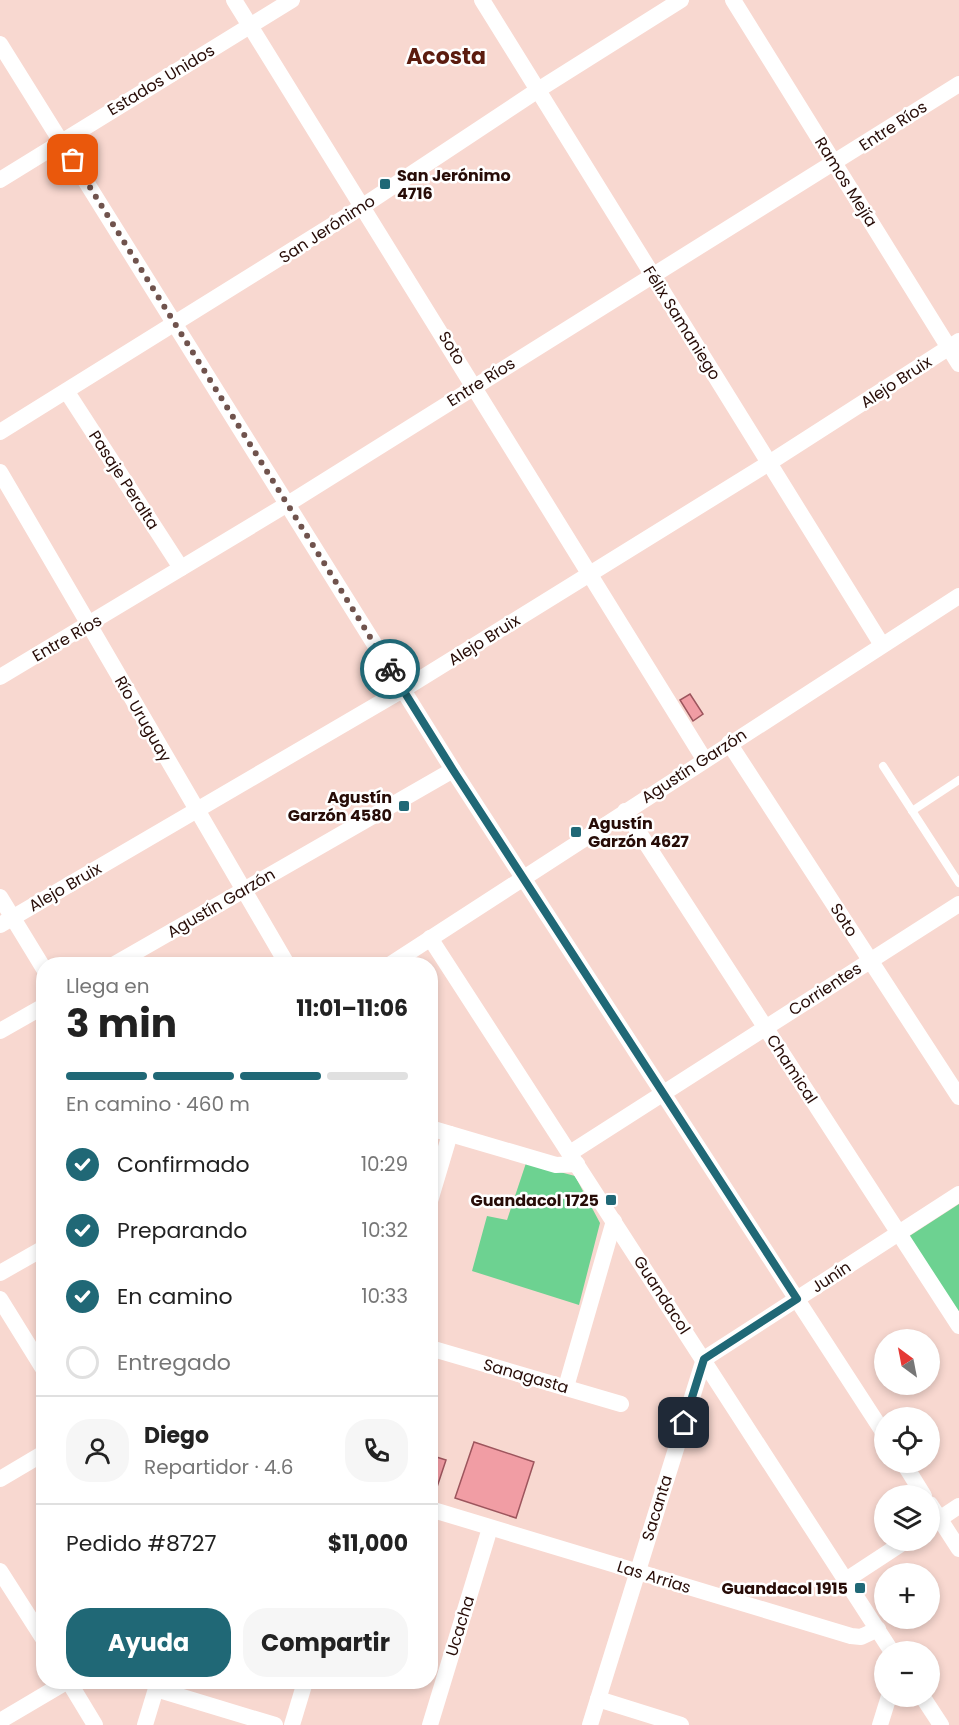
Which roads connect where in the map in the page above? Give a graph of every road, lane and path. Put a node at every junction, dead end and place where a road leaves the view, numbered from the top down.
1 (234, 0) edge
2 (292, 0) edge
3 (482, 0) edge
4 (681, 0) edge
5 (733, 0) edge
6 (250, 26) junction
7 (0, 44) edge
8 (959, 84) edge
9 (538, 90) junction
10 (62, 141) junction
11 (835, 163) junction
12 (0, 180) edge
13 (363, 206) junction
14 (653, 276) junction
15 (175, 326) junction
16 (954, 344) edge
17 (959, 363) edge
18 (475, 386) junction
19 (67, 392) junction
20 (0, 432) edge
21 (769, 463) junction
22 (0, 472) edge
23 (286, 505) junction
24 (181, 568) junction
25 (589, 575) junction
26 (959, 596) edge
27 (88, 626) junction
28 (882, 645) junction
29 (0, 677) edge
30 (404, 689) junction
31 (729, 743) junction
32 (704, 759) junction
33 (883, 766) dead end
34 (453, 770) junction
35 (959, 780) edge
36 (197, 810) junction
37 (625, 811) junction
38 (912, 811) junction
39 (523, 878) junction
40 (959, 884) edge
41 (245, 890) junction
42 (0, 897) edge
43 (959, 904) edge
44 (6, 921) edge
45 (430, 938) junction
46 (127, 957) edge
47 (283, 957) edge
48 (402, 957) edge
49 (36, 959) edge
50 (870, 960) junction
51 (36, 1011) edge
52 (765, 1028) junction
53 (0, 1031) edge
54 (664, 1093) junction
55 (959, 1097) edge
56 (438, 1130) edge
57 (450, 1134) junction
58 (574, 1158) junction
59 (438, 1174) edge
60 (959, 1194) edge
61 (614, 1221) junction
62 (899, 1233) junction
63 (36, 1253) edge
64 (0, 1273) edge
65 (0, 1299) edge
66 (797, 1299) junction
67 (959, 1326) edge
68 (438, 1350) edge
69 (36, 1357) edge
70 (704, 1359) junction
71 (566, 1387) junction
72 (621, 1404) dead end
73 (874, 1418) edge
74 (36, 1458) edge
75 (0, 1479) edge
76 (959, 1506) edge
77 (438, 1512) edge
78 (940, 1519) edge
79 (490, 1528) junction
80 (940, 1528) edge
81 (959, 1549) edge
82 (890, 1551) edge
83 (0, 1571) edge
84 (637, 1572) junction
85 (846, 1580) junction
86 (874, 1623) edge
87 (36, 1627) edge
88 (878, 1629) joint
89 (885, 1641) edge
90 (56, 1689) edge
91 (73, 1689) edge
92 (156, 1689) edge
93 (169, 1689) edge
94 (304, 1689) edge
95 (598, 1699) junction
96 (886, 1707) edge
97 (929, 1707) edge
98 (0, 1721) edge
99 (96, 1725) edge
100 (145, 1725) edge
101 (275, 1725) edge
102 (292, 1725) edge
103 (430, 1725) edge
104 (590, 1725) edge
105 (681, 1725) edge
106 (880, 1725) edge
107 (941, 1725) edge

1 - 6 street, Soto
2 - 6 street, Estados Unidos
3 - 9 street, Félix Samaniego
4 - 9 street, San Jerónimo
5 - 11 street, Ramos Mejía
6 - 10 street, Estados Unidos
6 - 13 street, Soto
7 - 10 street
8 - 11 street, Entre Ríos
9 - 13 street, San Jerónimo
9 - 14 street, Félix Samaniego
10 - 12 street, Estados Unidos
10 - 15 street
11 - 14 street, Entre Ríos
11 - 16 street, Ramos Mejía
13 - 15 street, San Jerónimo
13 - 18 street, Soto
14 - 18 street, Entre Ríos
14 - 21 street, Félix Samaniego
15 - 19 street, San Jerónimo
15 - 23 street
16 - 17 street, Ramos Mejía
16 - 21 street, Alejo Bruix
18 - 23 street, Entre Ríos
18 - 25 street, Soto
19 - 20 street, San Jerónimo
19 - 24 street, Pasaje Peralta
21 - 25 street, Alejo Bruix
21 - 28 street, Félix Samaniego
22 - 27 street, Río Uruguay
23 - 24 street, Entre Ríos
23 - 30 street
24 - 27 street, Entre Ríos
25 - 30 street, Alejo Bruix
25 - 32 street, Soto
26 - 28 street, Agustín Garzón
27 - 29 street, Entre Ríos
27 - 36 street, Río Uruguay
28 - 31 street, Agustín Garzón
30 - 34 street
30 - 36 street, Alejo Bruix
31 - 32 street, Agustín Garzón
31 - 50 street, Soto
32 - 37 street, Agustín Garzón
33 - 38 lane
34 - 39 street
34 - 41 street, Agustín Garzón
35 - 38 lane
36 - 41 street, Río Uruguay
36 - 44 street, Alejo Bruix
37 - 39 street, Agustín Garzón
37 - 52 street, Chamical
38 - 40 lane
39 - 45 street, Agustín Garzón
39 - 54 street
41 - 46 street, Agustín Garzón
41 - 47 street, Río Uruguay
42 - 44 street
43 - 50 street, Corrientes
44 - 49 street
45 - 48 street, Agustín Garzón
45 - 58 street, Guandacol
50 - 52 street, Corrientes
50 - 55 street, Soto
51 - 53 street
52 - 54 street, Corrientes
52 - 62 street, Chamical
54 - 58 street, Corrientes
54 - 66 street
56 - 57 street
57 - 58 street
57 - 59 street
58 - 61 street, Guandacol
60 - 62 street, Junín
61 - 70 street, Guandacol
61 - 71 street
62 - 66 street, Junín
62 - 67 street, Chamical
63 - 64 street
65 - 69 street
66 - 70 street, Junín
66 - 73 street
68 - 71 street, Sanagasta
70 - 84 street, Sacanta
70 - 85 street, Guandacol
71 - 72 street, Sanagasta
74 - 75 street
76 - 78 street
77 - 79 street, Las Arrias
79 - 84 street, Las Arrias
79 - 103 street, Ucacha
80 - 81 street
82 - 85 street
83 - 87 street
84 - 88 street, Las Arrias
84 - 95 street, Sacanta
85 - 86 street, Guandacol
88 - 89 street, Guandacol
90 - 98 street
91 - 99 street
92 - 100 street
93 - 101 street
94 - 102 street
95 - 104 street, Sacanta
95 - 105 street
96 - 106 street
97 - 107 street

